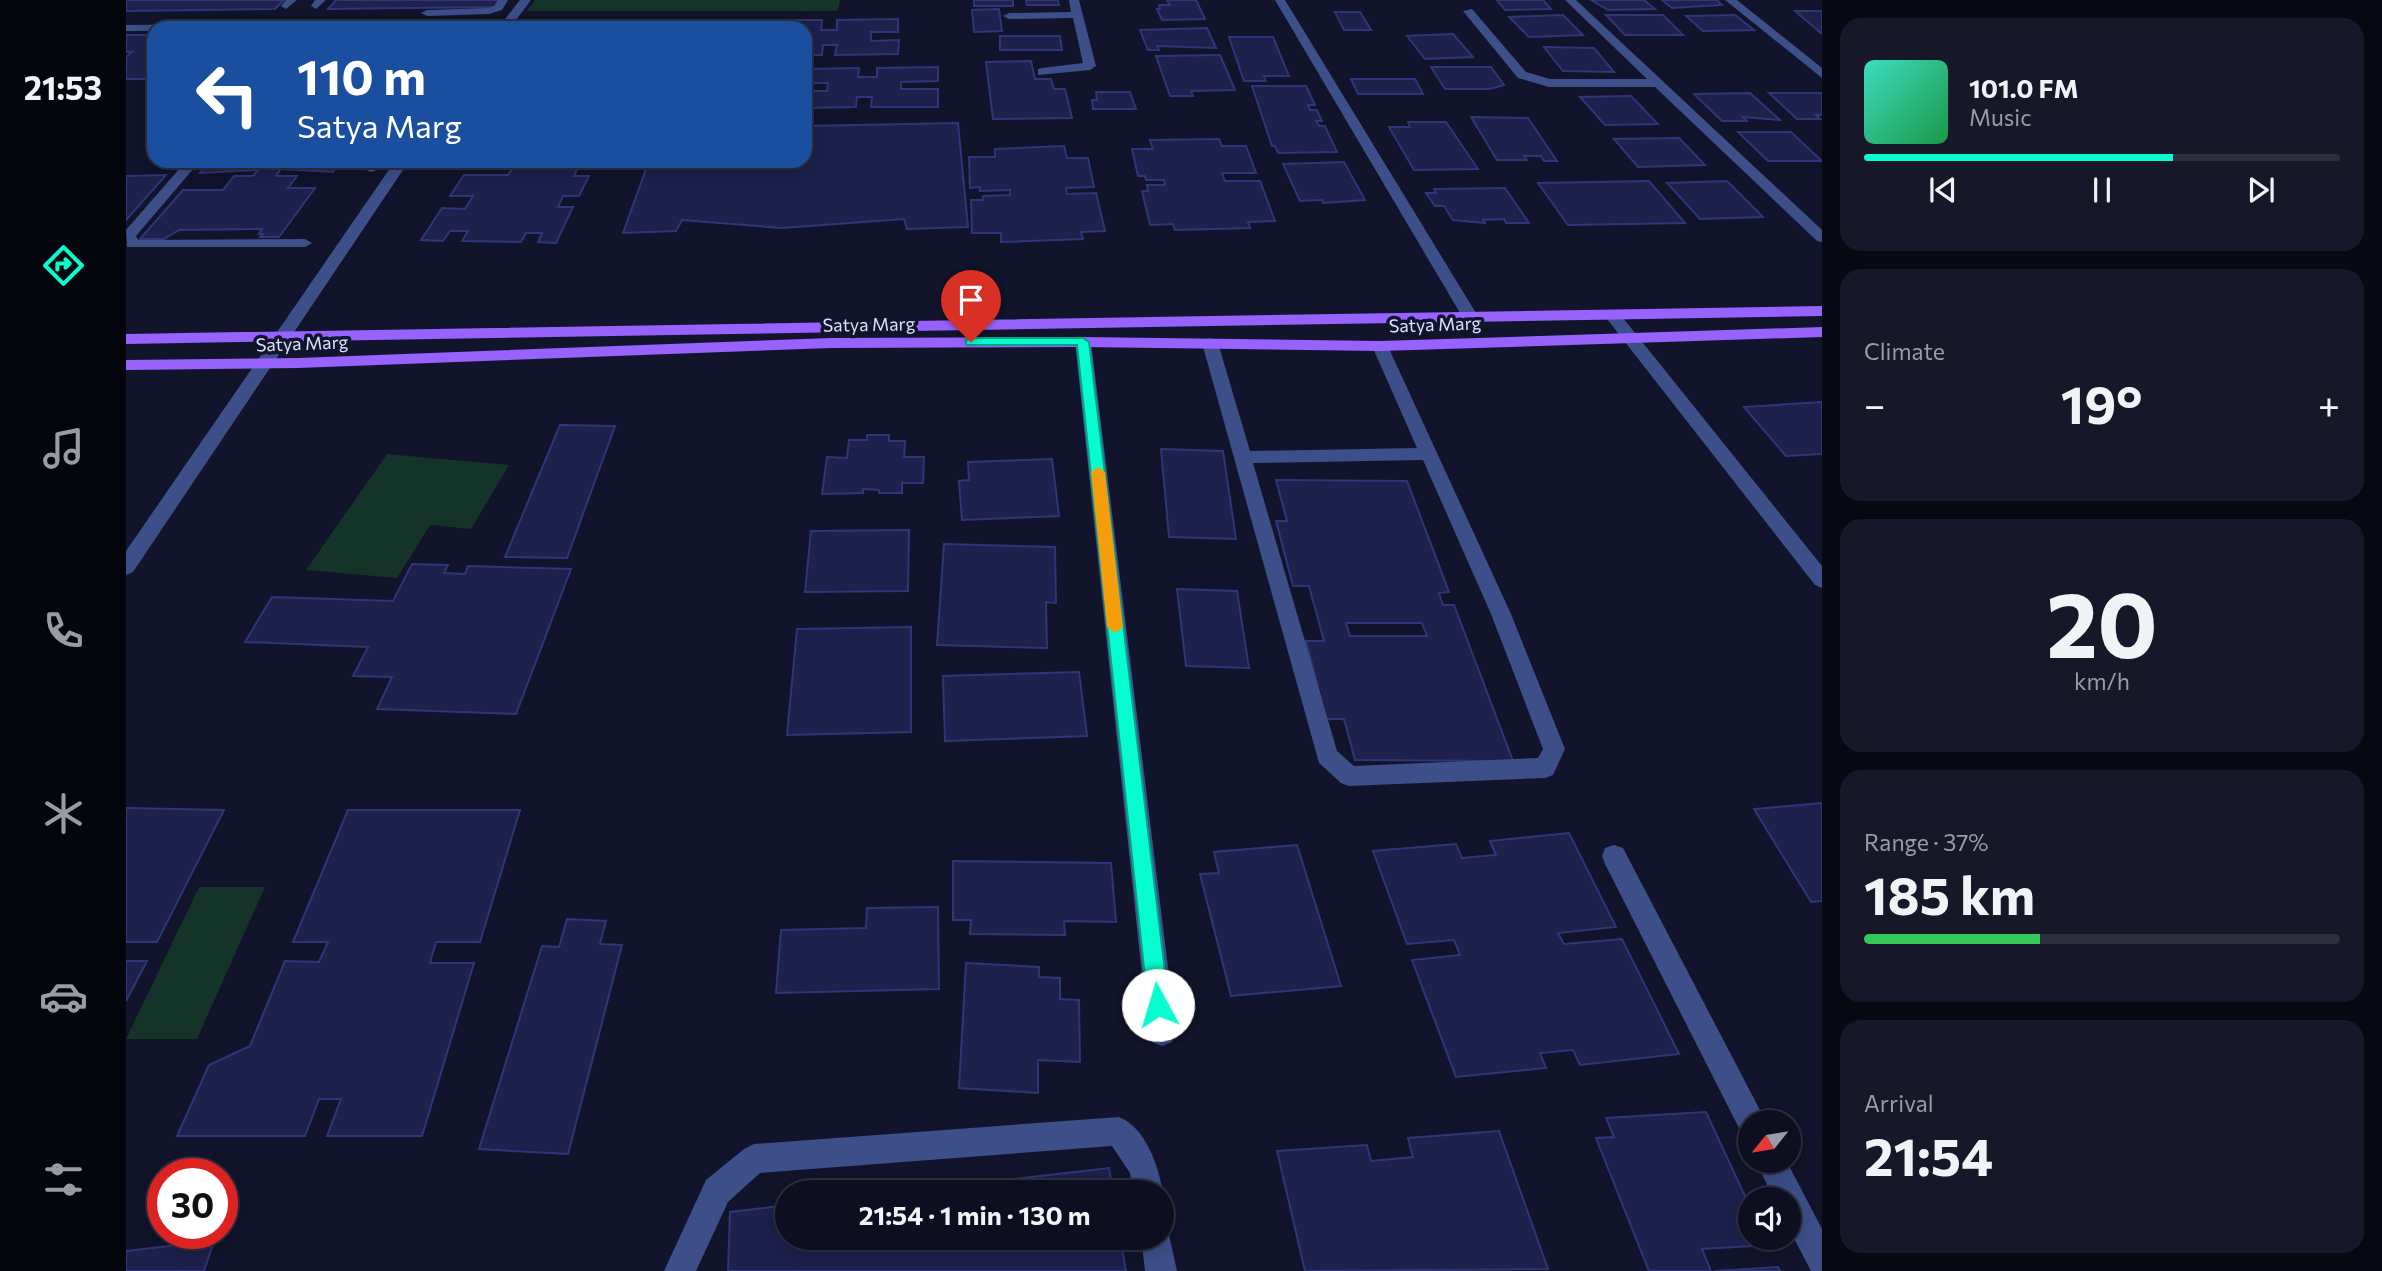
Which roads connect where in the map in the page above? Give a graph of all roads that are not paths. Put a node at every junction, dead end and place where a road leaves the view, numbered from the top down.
1 (503, 0) edge
2 (526, 0) edge
3 (1074, 0) edge
4 (1280, 0) edge
5 (1570, 0) edge
6 (1730, 0) edge
7 (1468, 11) dead end
8 (410, 13) dead end
9 (1078, 15) junction
10 (1009, 16) dead end
11 (510, 21) edge
12 (126, 28) edge
13 (147, 28) edge
14 (1042, 72) dead end
15 (1822, 74) edge
16 (1658, 83) junction
17 (187, 168) edge
18 (397, 168) edge
19 (1822, 238) edge
20 (305, 243) dead end
21 (1822, 311) edge
22 (1613, 316) junction
23 (1471, 318) junction
24 (1822, 332) edge
25 (282, 335) junction
26 (126, 338) edge
27 (1630, 338) junction
28 (1083, 342) junction
29 (1210, 343) junction
30 (1380, 346) junction
31 (264, 364) junction
32 (126, 365) edge
33 (1430, 454) junction
34 (1243, 457) junction
35 (126, 566) edge
36 (1822, 580) edge
37 (1614, 856) dead end
38 (1162, 1032) dead end
39 (1745, 1110) edge
40 (1777, 1173) edge
41 (1146, 1180) edge
42 (1158, 1250) edge
43 (1822, 1261) edge
44 (680, 1271) edge
45 (1161, 1271) edge

1 - 8 street
2 - 11 street
3 - 9 street
4 - 23 street
5 - 16 street
6 - 15 street
7 - 16 street
9 - 10 street
9 - 14 street
12 - 13 street
16 - 19 street
17 - 20 street
18 - 25 street
21 - 22 main road, Satya Marg
22 - 23 main road, Satya Marg
22 - 27 street
23 - 25 main road, Satya Marg
24 - 27 main road, Satya Marg
25 - 26 main road, Satya Marg
25 - 31 street
27 - 30 main road, Satya Marg
27 - 36 street
28 - 29 main road, Satya Marg
28 - 31 main road, Satya Marg
28 - 38 street
29 - 30 main road, Satya Marg
29 - 34 street
30 - 33 street
31 - 32 main road, Satya Marg
31 - 35 street
33 - 34 street
33 - 34 street
37 - 39 street
40 - 43 street
41 - 44 street
42 - 45 street

